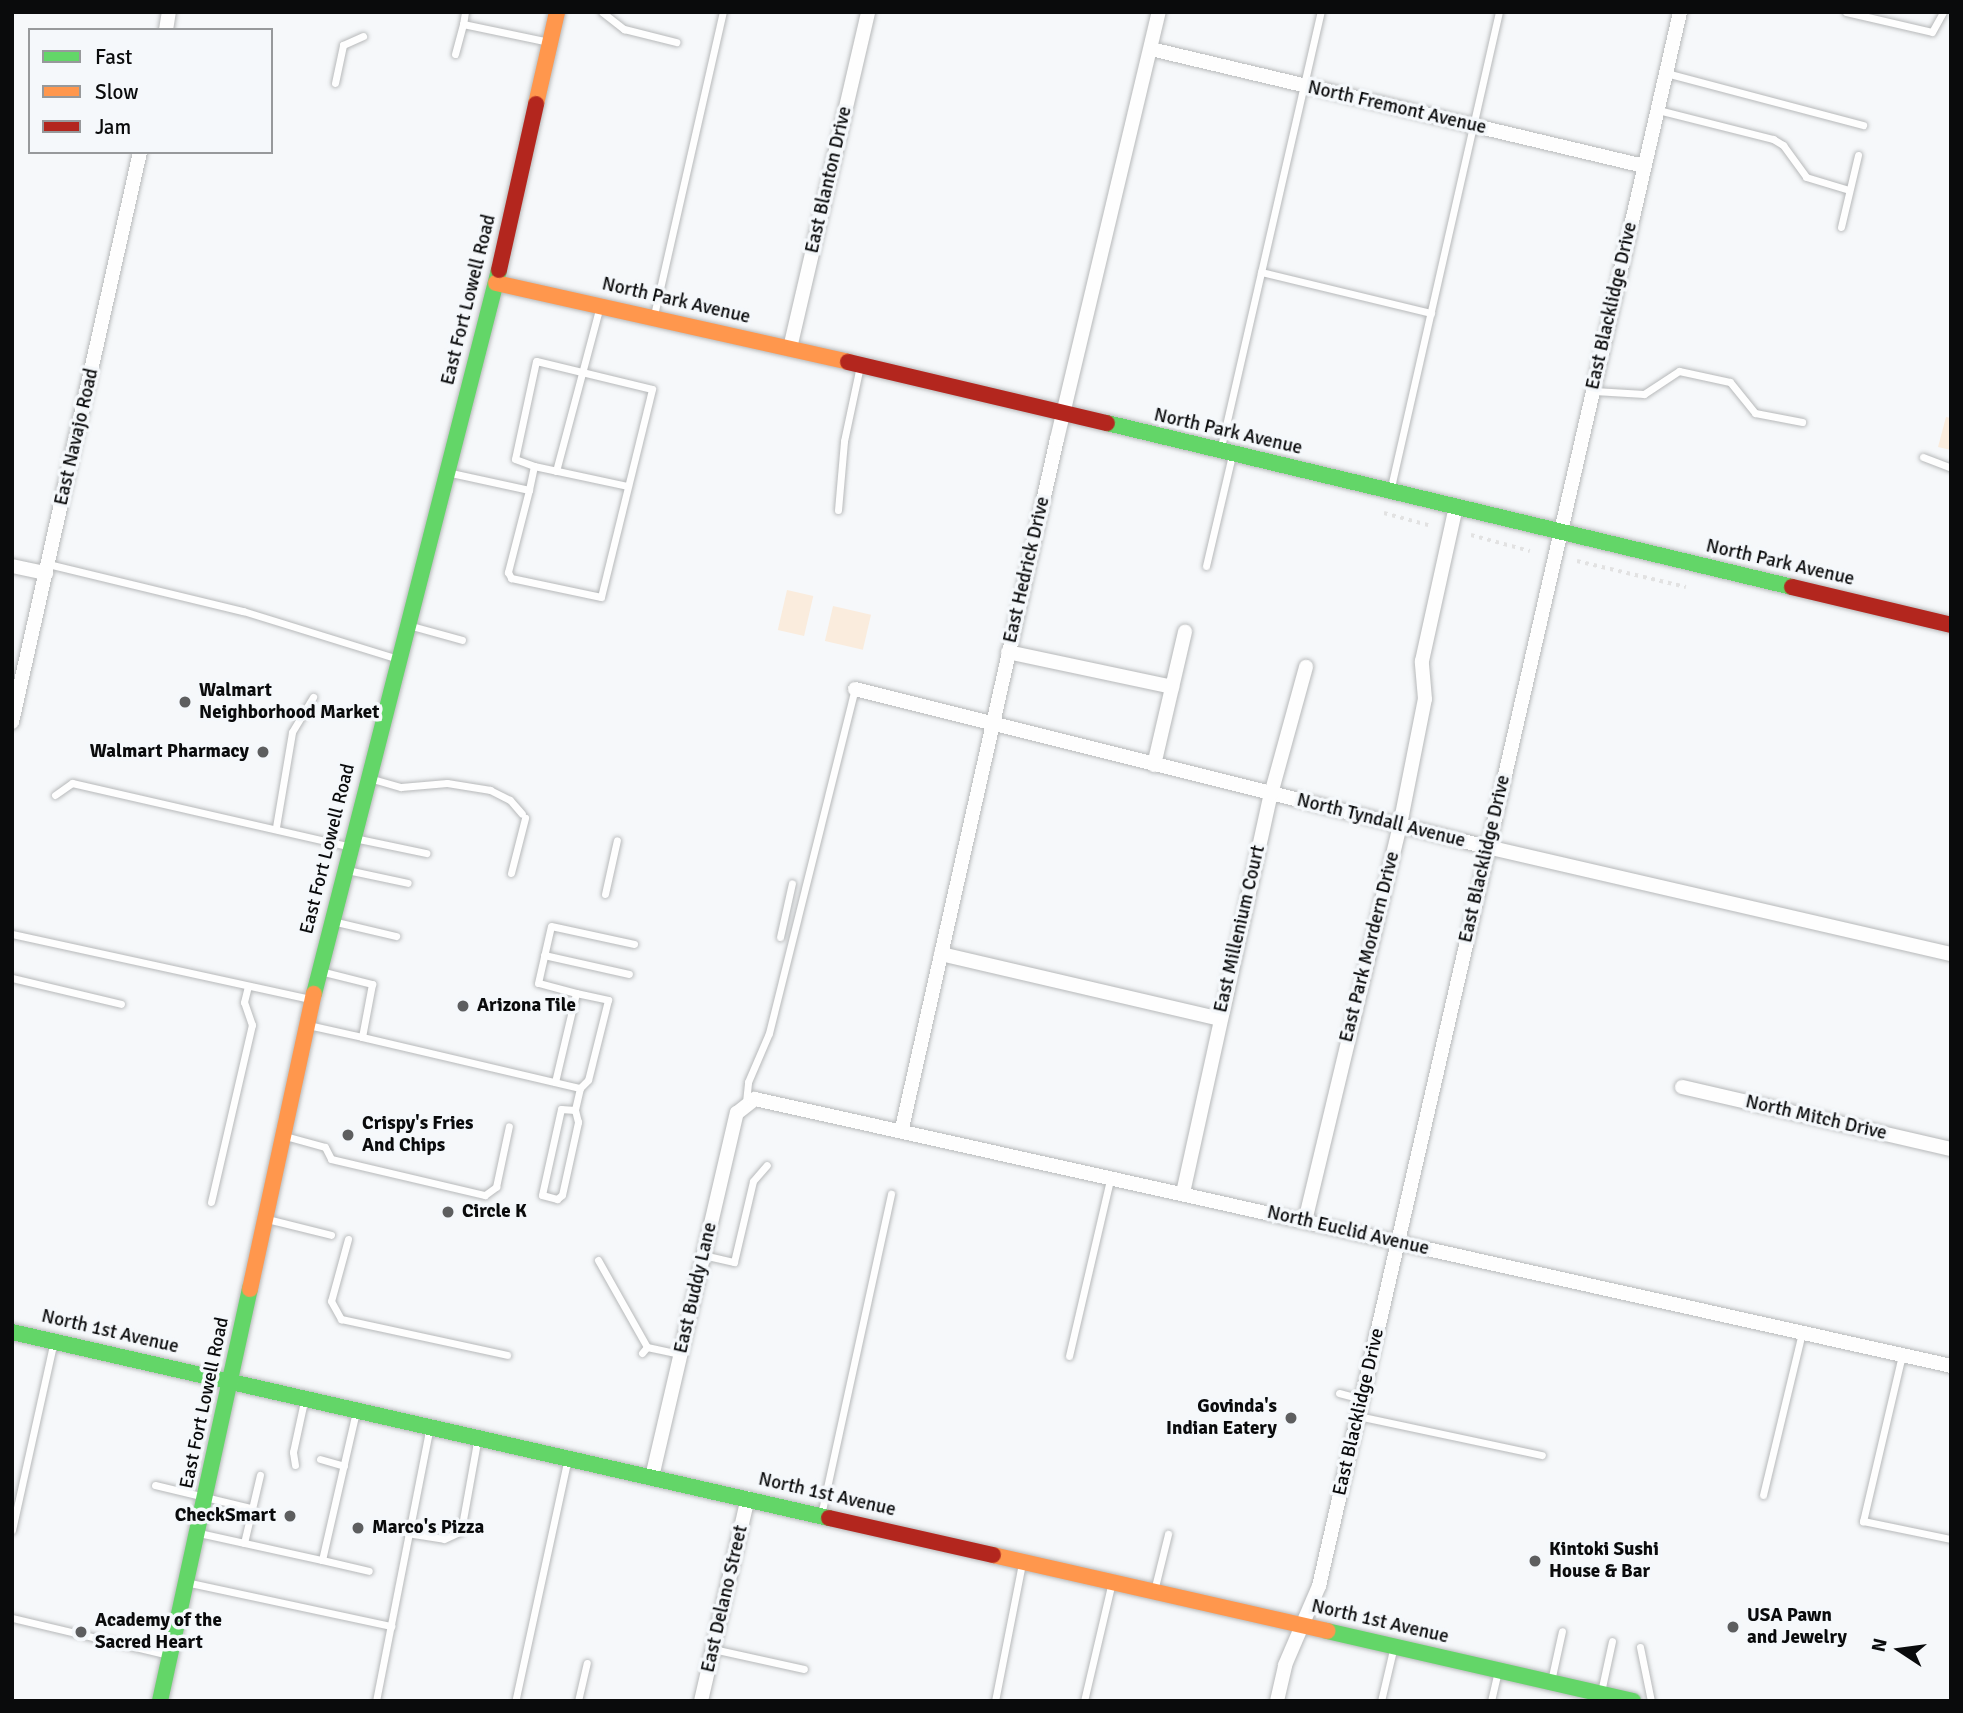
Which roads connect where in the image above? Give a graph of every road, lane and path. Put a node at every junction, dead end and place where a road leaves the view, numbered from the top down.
1 (465, 12) edge
2 (558, 12) edge
3 (602, 12) edge
4 (723, 12) edge
5 (868, 12) edge
6 (1159, 12) edge
7 (1321, 12) edge
8 (1499, 12) edge
9 (1680, 12) edge
10 (1846, 12) edge
11 (1942, 12) edge
12 (463, 24) junction
13 (363, 36) dead end
14 (551, 42) junction
15 (677, 42) dead end
16 (1151, 49) junction
17 (455, 54) dead end
18 (1666, 73) junction
19 (335, 83) dead end
20 (1304, 86) junction
21 (1657, 110) junction
22 (1863, 125) dead end
23 (1474, 126) junction
24 (140, 154) edge
25 (1858, 155) dead end
26 (1644, 166) junction
27 (1849, 190) junction
28 (1841, 228) dead end
29 (1261, 272) junction
30 (496, 283) junction
31 (600, 306) junction
32 (1431, 313) junction
33 (653, 318) junction
34 (790, 348) junction
35 (860, 365) junction
36 (581, 369) junction
37 (1593, 391) junction
38 (1063, 414) junction
39 (1802, 422) dead end
40 (1226, 453) junction
41 (1923, 457) dead end
42 (534, 466) junction
43 (1951, 468) edge
44 (556, 471) junction
45 (447, 472) junction
46 (627, 485) junction
47 (529, 490) junction
48 (1390, 491) junction
49 (1456, 507) junction
50 (838, 510) dead end
51 (1384, 513) dead end
52 (1428, 525) dead end
53 (1561, 533) junction
54 (1471, 535) dead end
55 (1530, 551) dead end
56 (1577, 561) dead end
57 (12, 566) edge
58 (1206, 566) dead end
59 (47, 569) junction
60 (1686, 587) dead end
61 (408, 625) junction
62 (1951, 625) edge
63 (1185, 632) dead end
64 (462, 640) dead end
65 (1008, 652) junction
66 (399, 659) junction
67 (1306, 667) dead end
68 (1172, 687) junction
69 (855, 689) joint
70 (313, 697) dead end
71 (12, 722) edge
72 (992, 724) junction
73 (1154, 765) junction
74 (368, 778) junction
75 (1271, 794) junction
76 (55, 795) dead end
77 (1400, 825) junction
78 (276, 827) junction
79 (617, 840) dead end
80 (352, 842) junction
81 (1487, 847) junction
82 (426, 853) dead end
83 (345, 869) junction
84 (512, 873) dead end
85 (408, 883) dead end
86 (792, 883) dead end
87 (605, 894) dead end
88 (331, 921) junction
89 (12, 934) edge
90 (396, 936) dead end
91 (780, 937) dead end
92 (634, 944) dead end
93 (941, 954) junction
94 (1951, 954) edge
95 (544, 955) junction
96 (319, 971) junction
97 (629, 974) dead end
98 (12, 978) edge
99 (247, 986) junction
100 (576, 993) junction
101 (313, 1000) junction
102 (121, 1004) dead end
103 (1220, 1018) junction
104 (307, 1025) junction
105 (362, 1037) junction
106 (555, 1082) junction
107 (1682, 1087) dead end
108 (580, 1088) junction
109 (746, 1102) junction
110 (575, 1110) junction
111 (509, 1126) dead end
112 (902, 1128) junction
113 (283, 1136) junction
114 (1951, 1149) edge
115 (766, 1165) dead end
116 (1111, 1176) junction
117 (1183, 1193) junction
118 (891, 1194) dead end
119 (211, 1202) dead end
120 (265, 1219) junction
121 (1305, 1221) junction
122 (331, 1235) dead end
123 (348, 1239) dead end
124 (1398, 1243) junction
125 (703, 1255) junction
126 (598, 1260) dead end
127 (12, 1332) edge
128 (1802, 1333) junction
129 (54, 1341) junction
130 (680, 1354) junction
131 (507, 1355) dead end
132 (1902, 1355) junction
133 (1069, 1356) dead end
134 (1951, 1366) edge
135 (232, 1381) junction
136 (1339, 1393) dead end
137 (304, 1398) junction
138 (1362, 1399) junction
139 (356, 1410) junction
140 (1358, 1416) junction
141 (429, 1427) junction
142 (478, 1438) junction
143 (1542, 1455) dead end
144 (568, 1458) junction
145 (320, 1459) dead end
146 (295, 1465) dead end
147 (344, 1466) junction
148 (260, 1475) dead end
149 (652, 1476) junction
150 (155, 1485) dead end
151 (1763, 1495) dead end
152 (206, 1498) junction
153 (748, 1498) junction
154 (251, 1508) junction
155 (821, 1516) junction
156 (12, 1530) edge
157 (198, 1533) junction
158 (407, 1533) junction
159 (1168, 1534) dead end
160 (1951, 1539) edge
161 (244, 1543) junction
162 (322, 1560) junction
163 (1022, 1562) junction
164 (369, 1571) dead end
165 (1112, 1582) junction
166 (187, 1583) junction
167 (1154, 1592) junction
168 (12, 1618) edge
169 (391, 1626) junction
170 (1302, 1626) junction
171 (1562, 1631) dead end
172 (1612, 1641) dead end
173 (1394, 1646) junction
174 (1640, 1647) dead end
175 (713, 1649) junction
176 (170, 1656) junction
177 (587, 1663) dead end
178 (804, 1669) dead end
179 (1498, 1670) junction
180 (1551, 1682) junction
181 (1594, 1695) edge
182 (516, 1698) dead end
183 (160, 1701) edge
184 (376, 1701) edge
185 (578, 1701) edge
186 (701, 1701) edge
187 (995, 1701) edge
188 (1084, 1701) edge
189 (1277, 1701) edge
190 (1381, 1701) edge
191 (1491, 1701) edge
192 (1633, 1701) edge
193 (1651, 1701) edge

1 - 12 lane
2 - 14 main road, East Fort Lowell Road
3 - 15 lane
4 - 33 lane
5 - 34 street, East Blanton Drive
6 - 16 street, East Hedrick Drive
7 - 20 lane
8 - 23 lane
9 - 18 street, East Blacklidge Drive
10 - 11 lane
12 - 14 lane
12 - 17 lane
13 - 19 lane
14 - 30 main road, East Fort Lowell Road
16 - 20 street, North Fremont Avenue
16 - 38 street, East Hedrick Drive
18 - 21 street, East Blacklidge Drive
18 - 22 lane
20 - 23 street, North Fremont Avenue
20 - 29 lane
21 - 26 street, East Blacklidge Drive
21 - 27 lane
23 - 26 street, North Fremont Avenue
23 - 32 lane
24 - 59 street, East Navajo Road
25 - 27 lane
26 - 37 street, East Blacklidge Drive
27 - 28 lane
29 - 32 lane
29 - 40 lane
30 - 31 main road, North Park Avenue
30 - 45 main road, East Fort Lowell Road
31 - 33 main road, North Park Avenue
31 - 36 lane
32 - 48 lane
33 - 34 main road, North Park Avenue
34 - 35 main road, North Park Avenue
35 - 38 main road, North Park Avenue
35 - 50 lane
36 - 42 lane
36 - 44 lane
36 - 46 lane
37 - 39 lane
37 - 53 street, East Blacklidge Drive
38 - 40 main road, North Park Avenue
38 - 65 street, East Hedrick Drive
40 - 48 main road, North Park Avenue
40 - 58 lane
41 - 43 lane
42 - 44 lane
42 - 47 lane
44 - 46 lane
45 - 47 lane
45 - 61 main road, East Fort Lowell Road
46 - 47 lane
48 - 49 main road, North Park Avenue
49 - 53 main road, North Park Avenue
49 - 77 street, East Park Mordern Drive
51 - 52 path
53 - 62 main road, North Park Avenue
53 - 81 street, East Blacklidge Drive
54 - 55 path
56 - 60 path
57 - 59 street
59 - 66 lane
59 - 71 street, East Navajo Road
61 - 64 lane
61 - 66 main road, East Fort Lowell Road
63 - 68 street
65 - 68 street
65 - 72 street, East Hedrick Drive
66 - 74 main road, East Fort Lowell Road
67 - 75 street, East Millenium Court
68 - 73 street
69 - 72 street, North Tyndall Avenue
69 - 109 lane
70 - 78 lane
72 - 73 street, North Tyndall Avenue
72 - 93 street, East Hedrick Drive
73 - 75 street, North Tyndall Avenue
74 - 80 main road, East Fort Lowell Road
74 - 84 lane
75 - 77 street, North Tyndall Avenue
75 - 103 street, East Millenium Court
76 - 78 lane
77 - 81 street, North Tyndall Avenue
77 - 121 street, East Park Mordern Drive
78 - 80 lane
79 - 87 lane
80 - 82 lane
80 - 83 main road, East Fort Lowell Road
81 - 94 street, North Tyndall Avenue
81 - 124 street, East Blacklidge Drive
83 - 85 lane
83 - 88 main road, East Fort Lowell Road
86 - 91 lane
88 - 90 lane
88 - 96 main road, East Fort Lowell Road
89 - 99 lane
92 - 95 lane
93 - 103 street
93 - 112 street, East Hedrick Drive
95 - 97 lane
95 - 100 lane
96 - 101 main road, East Fort Lowell Road
96 - 105 lane
98 - 102 lane
99 - 101 lane
99 - 119 lane
100 - 106 lane
100 - 108 lane
101 - 104 main road, East Fort Lowell Road
103 - 117 street, East Millenium Court
104 - 105 lane
104 - 113 main road, East Fort Lowell Road
105 - 106 lane
106 - 108 lane
107 - 114 street, North Mitch Drive
108 - 110 lane
109 - 112 street, North Euclid Avenue
109 - 125 street, East Buddy Lane
110 - 110 lane
111 - 113 lane
112 - 116 street, North Euclid Avenue
113 - 120 main road, East Fort Lowell Road
115 - 125 lane
116 - 117 street, North Euclid Avenue
116 - 133 lane
117 - 121 street, North Euclid Avenue
118 - 155 lane
120 - 122 lane
120 - 135 main road, East Fort Lowell Road
121 - 124 street, North Euclid Avenue
123 - 131 lane
124 - 128 street, North Euclid Avenue
124 - 138 street, East Blacklidge Drive
125 - 130 street, East Buddy Lane
126 - 130 lane
127 - 129 main road, North 1st Avenue
128 - 132 street, North Euclid Avenue
128 - 151 lane
129 - 135 main road, North 1st Avenue
129 - 156 lane
130 - 149 street, East Buddy Lane
132 - 134 street, North Euclid Avenue
132 - 160 lane
135 - 137 main road, North 1st Avenue
135 - 152 main road, East Fort Lowell Road
136 - 138 lane
137 - 139 main road, North 1st Avenue
137 - 146 lane
138 - 140 street, East Blacklidge Drive
139 - 141 main road, North 1st Avenue
139 - 147 lane
140 - 143 lane
140 - 170 street, East Blacklidge Drive
141 - 142 main road, North 1st Avenue
141 - 158 lane
142 - 144 main road, North 1st Avenue
142 - 158 lane
144 - 149 main road, North 1st Avenue
144 - 182 lane
145 - 147 lane
147 - 162 lane
148 - 154 lane
149 - 153 main road, North 1st Avenue
150 - 152 lane
152 - 154 lane
152 - 157 main road, East Fort Lowell Road
153 - 155 main road, North 1st Avenue
153 - 175 street, East Delano Street
154 - 161 lane
155 - 163 main road, North 1st Avenue
157 - 161 lane
157 - 166 main road, East Fort Lowell Road
158 - 169 lane
159 - 167 lane
161 - 162 lane
162 - 164 lane
163 - 165 main road, North 1st Avenue
163 - 187 lane
165 - 167 main road, North 1st Avenue
165 - 188 lane
166 - 169 lane
166 - 176 main road, East Fort Lowell Road
167 - 170 main road, North 1st Avenue
168 - 176 lane
169 - 184 lane
170 - 173 main road, North 1st Avenue
170 - 189 street, East Blacklidge Drive
171 - 180 lane
172 - 181 lane
173 - 179 main road, North 1st Avenue
173 - 190 lane
174 - 193 lane
175 - 178 lane
175 - 186 street, East Delano Street
176 - 183 main road, East Fort Lowell Road
177 - 185 lane
179 - 180 main road, North 1st Avenue
179 - 191 lane
180 - 181 main road, North 1st Avenue
181 - 192 main road, North 1st Avenue

